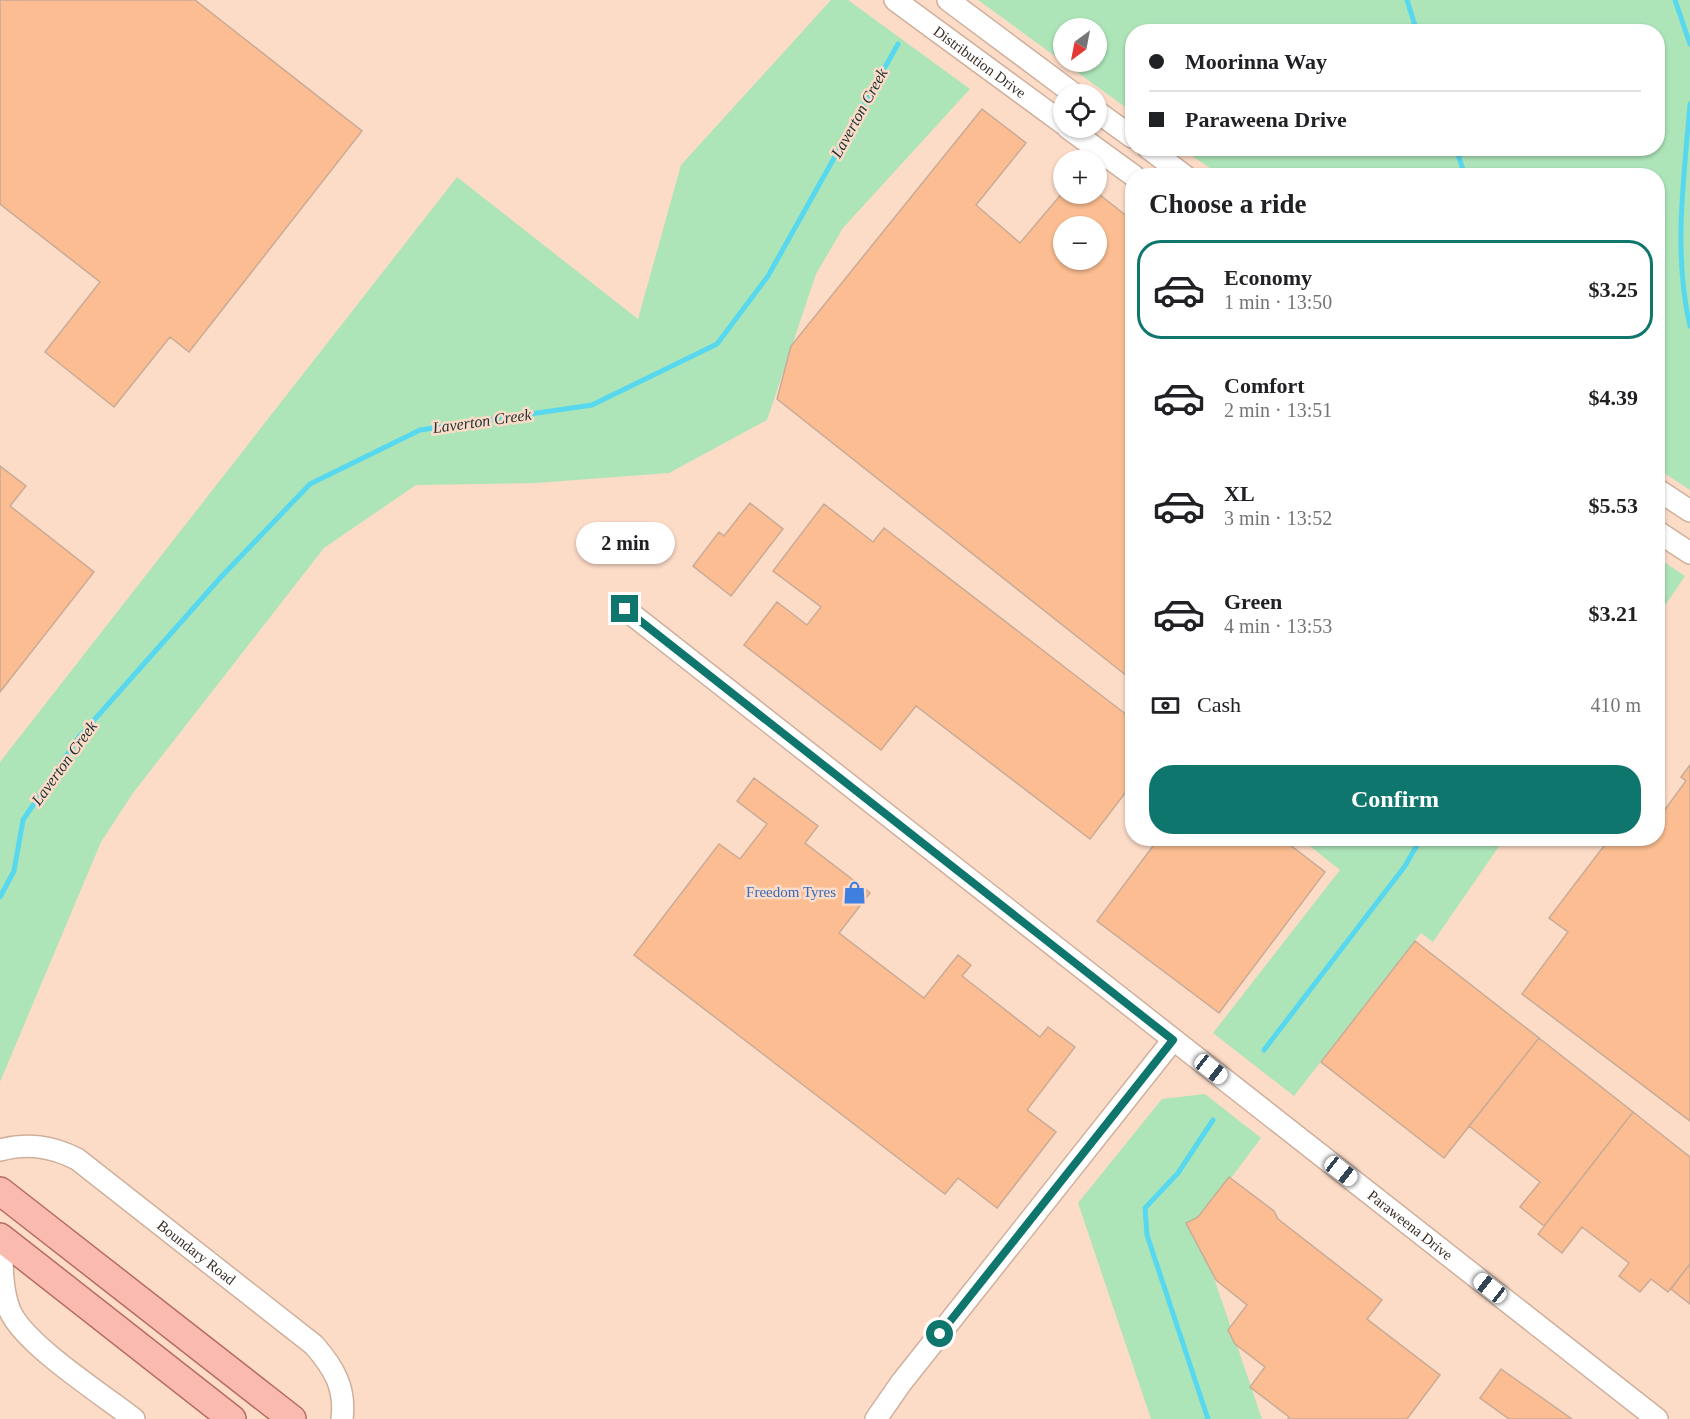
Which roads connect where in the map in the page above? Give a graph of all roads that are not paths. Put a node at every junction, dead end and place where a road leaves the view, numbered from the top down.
1 (895, 0) edge
2 (948, 0) edge
3 (1061, 84) edge
4 (1053, 116) edge
5 (1107, 119) edge
6 (1125, 132) edge
7 (1082, 138) edge
8 (1159, 156) edge
9 (1174, 168) edge
10 (1125, 169) edge
11 (1665, 495) edge
12 (1690, 511) edge
13 (1665, 537) edge
14 (1690, 553) edge
15 (625, 609) dead end
16 (1173, 1040) junction
17 (0, 1149) edge
18 (0, 1191) edge
19 (1, 1237) edge
20 (901, 1383) junction
21 (134, 1419) edge
22 (232, 1419) edge
23 (292, 1419) edge
24 (342, 1419) edge
25 (861, 1419) edge
26 (876, 1419) edge
27 (1657, 1419) edge

1 - 4 street, Distribution Drive
2 - 3 street, Distribution Drive
5 - 6 street
7 - 10 street
8 - 9 street
11 - 12 street
13 - 14 street
15 - 16 street, Paraweena Drive
16 - 20 street
16 - 27 street, Paraweena Drive
17 - 24 street, Boundary Road
18 - 23 main road
19 - 21 street
19 - 22 main road
20 - 25 street
20 - 26 street

